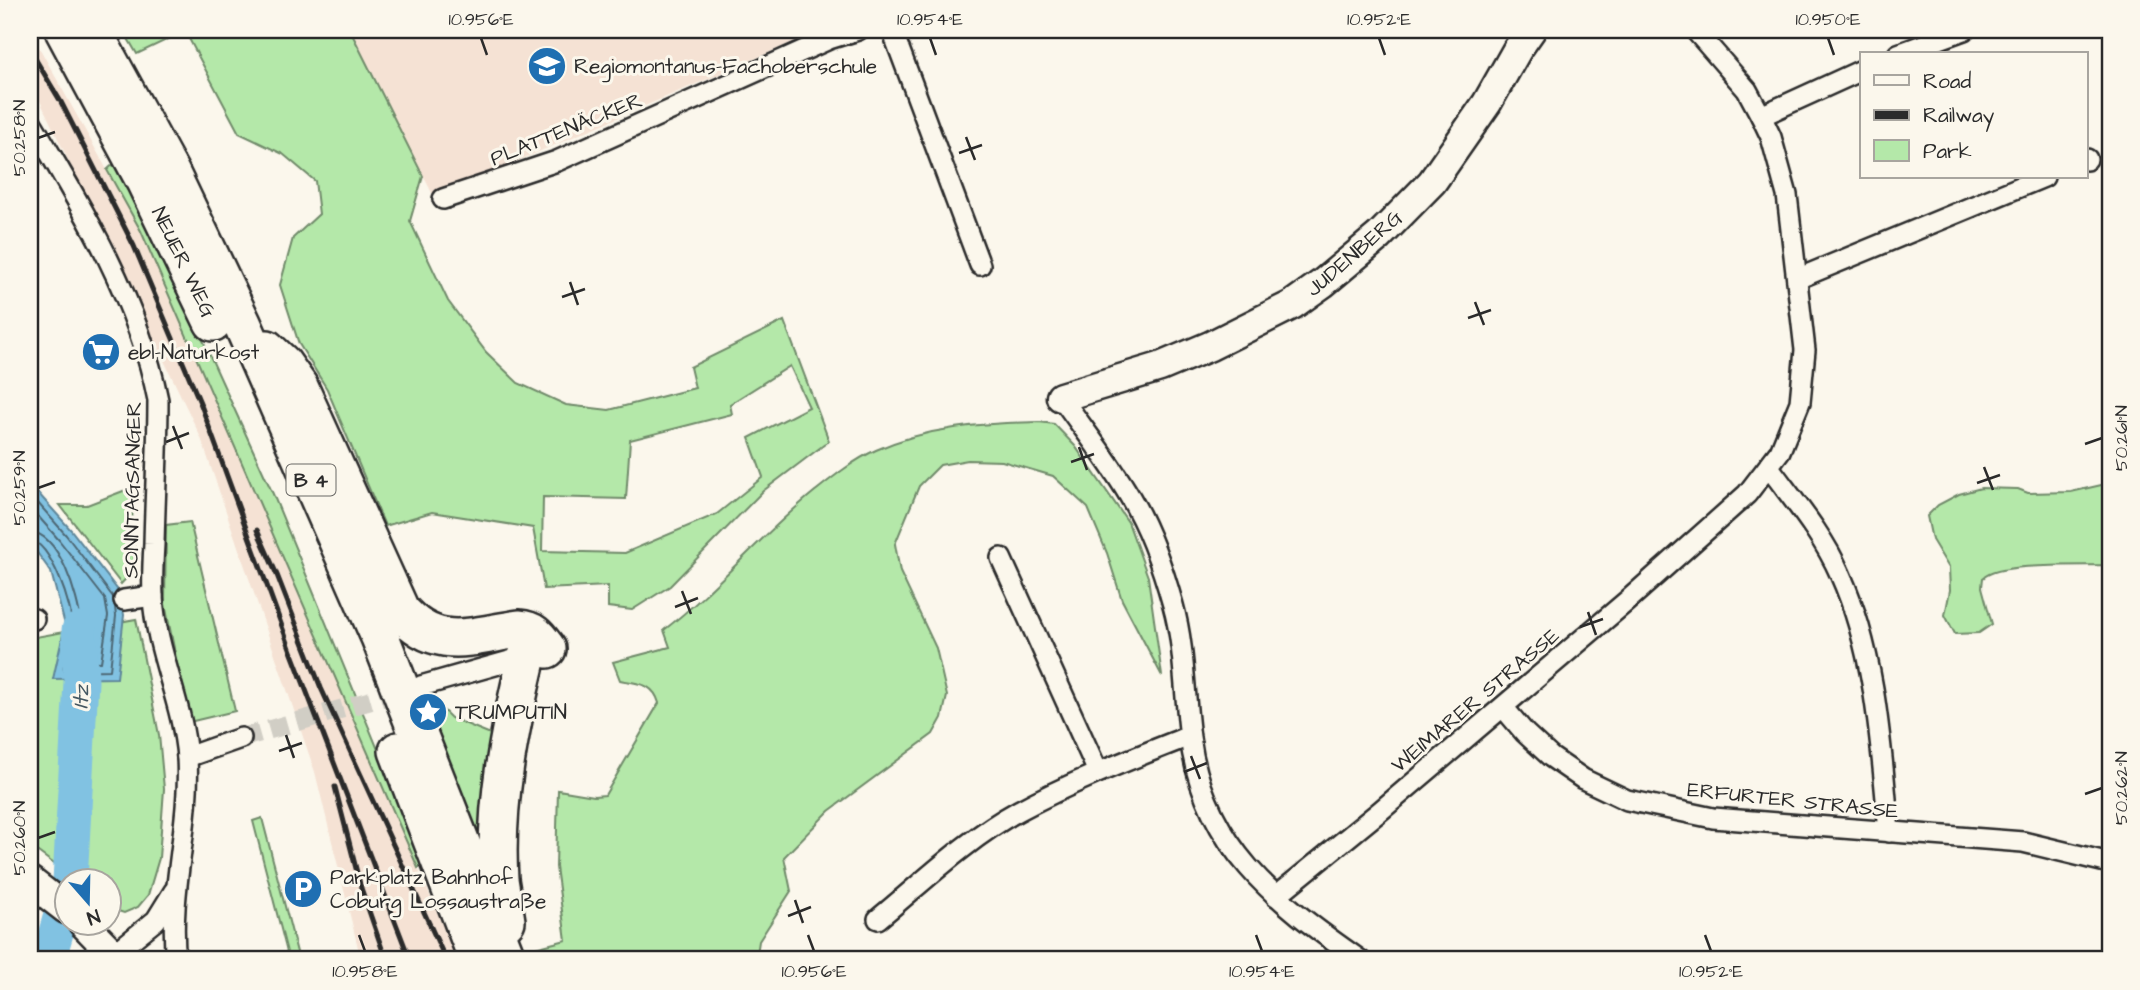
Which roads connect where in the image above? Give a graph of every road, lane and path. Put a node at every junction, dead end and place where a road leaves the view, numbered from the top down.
1 (64, 30) edge
2 (92, 30) edge
3 (858, 30) edge
4 (892, 30) edge
5 (1531, 30) edge
6 (1696, 30) edge
7 (1964, 30) edge
8 (1904, 52) edge
9 (1860, 71) edge
10 (1761, 116) junction
11 (30, 120) edge
12 (2042, 178) edge
13 (443, 200) dead end
14 (979, 265) dead end
15 (1797, 279) junction
16 (242, 323) junction
17 (1061, 397) joint
18 (1769, 467) junction
19 (1001, 558) dead end
20 (153, 596) junction
21 (124, 600) dead end
22 (537, 653) junction
23 (421, 686) tunnel mouth
24 (1503, 707) junction
25 (402, 727) junction
26 (1189, 736) junction
27 (241, 738) tunnel mouth
28 (187, 757) junction
29 (1098, 772) junction
30 (1888, 832) junction
31 (2110, 863) edge
32 (30, 881) edge
33 (176, 887) junction
34 (1276, 895) junction
35 (52, 898) edge
36 (878, 919) dead end
37 (97, 937) edge
38 (117, 957) edge
39 (176, 960) edge
40 (478, 960) edge
41 (509, 960) edge
42 (1360, 960) edge

1 - 25 highway, NEUER WEG / B 4
2 - 16 highway, NEUER WEG / B 4
3 - 13 street, PLATTENÄCKER
4 - 14 street
5 - 17 street, JUDENBERG
6 - 10 street, WEIMARER STRASSE
7 - 8 street
9 - 10 street
10 - 15 street, WEIMARER STRASSE
11 - 20 street, SONNTAGSANGER
12 - 15 street
15 - 18 street, WEIMARER STRASSE
16 - 22 highway
16 - 25 highway, NEUER WEG / B 4
17 - 26 street
18 - 24 street, WEIMARER STRASSE
18 - 30 street
19 - 29 street
20 - 21 street
20 - 28 street, SONNTAGSANGER
22 - 23 street
22 - 41 highway, B 4
24 - 30 street, ERFURTER STRASSE
24 - 34 street, WEIMARER STRASSE
25 - 40 highway, B 4
25 - 41 highway, B 4
26 - 29 street
26 - 34 street
27 - 28 street
28 - 33 street, SONNTAGSANGER
29 - 36 street
30 - 31 street, ERFURTER STRASSE
32 - 35 street
33 - 38 street, SONNTAGSANGER
33 - 39 street, SONNTAGSANGER
34 - 42 street
37 - 38 street

